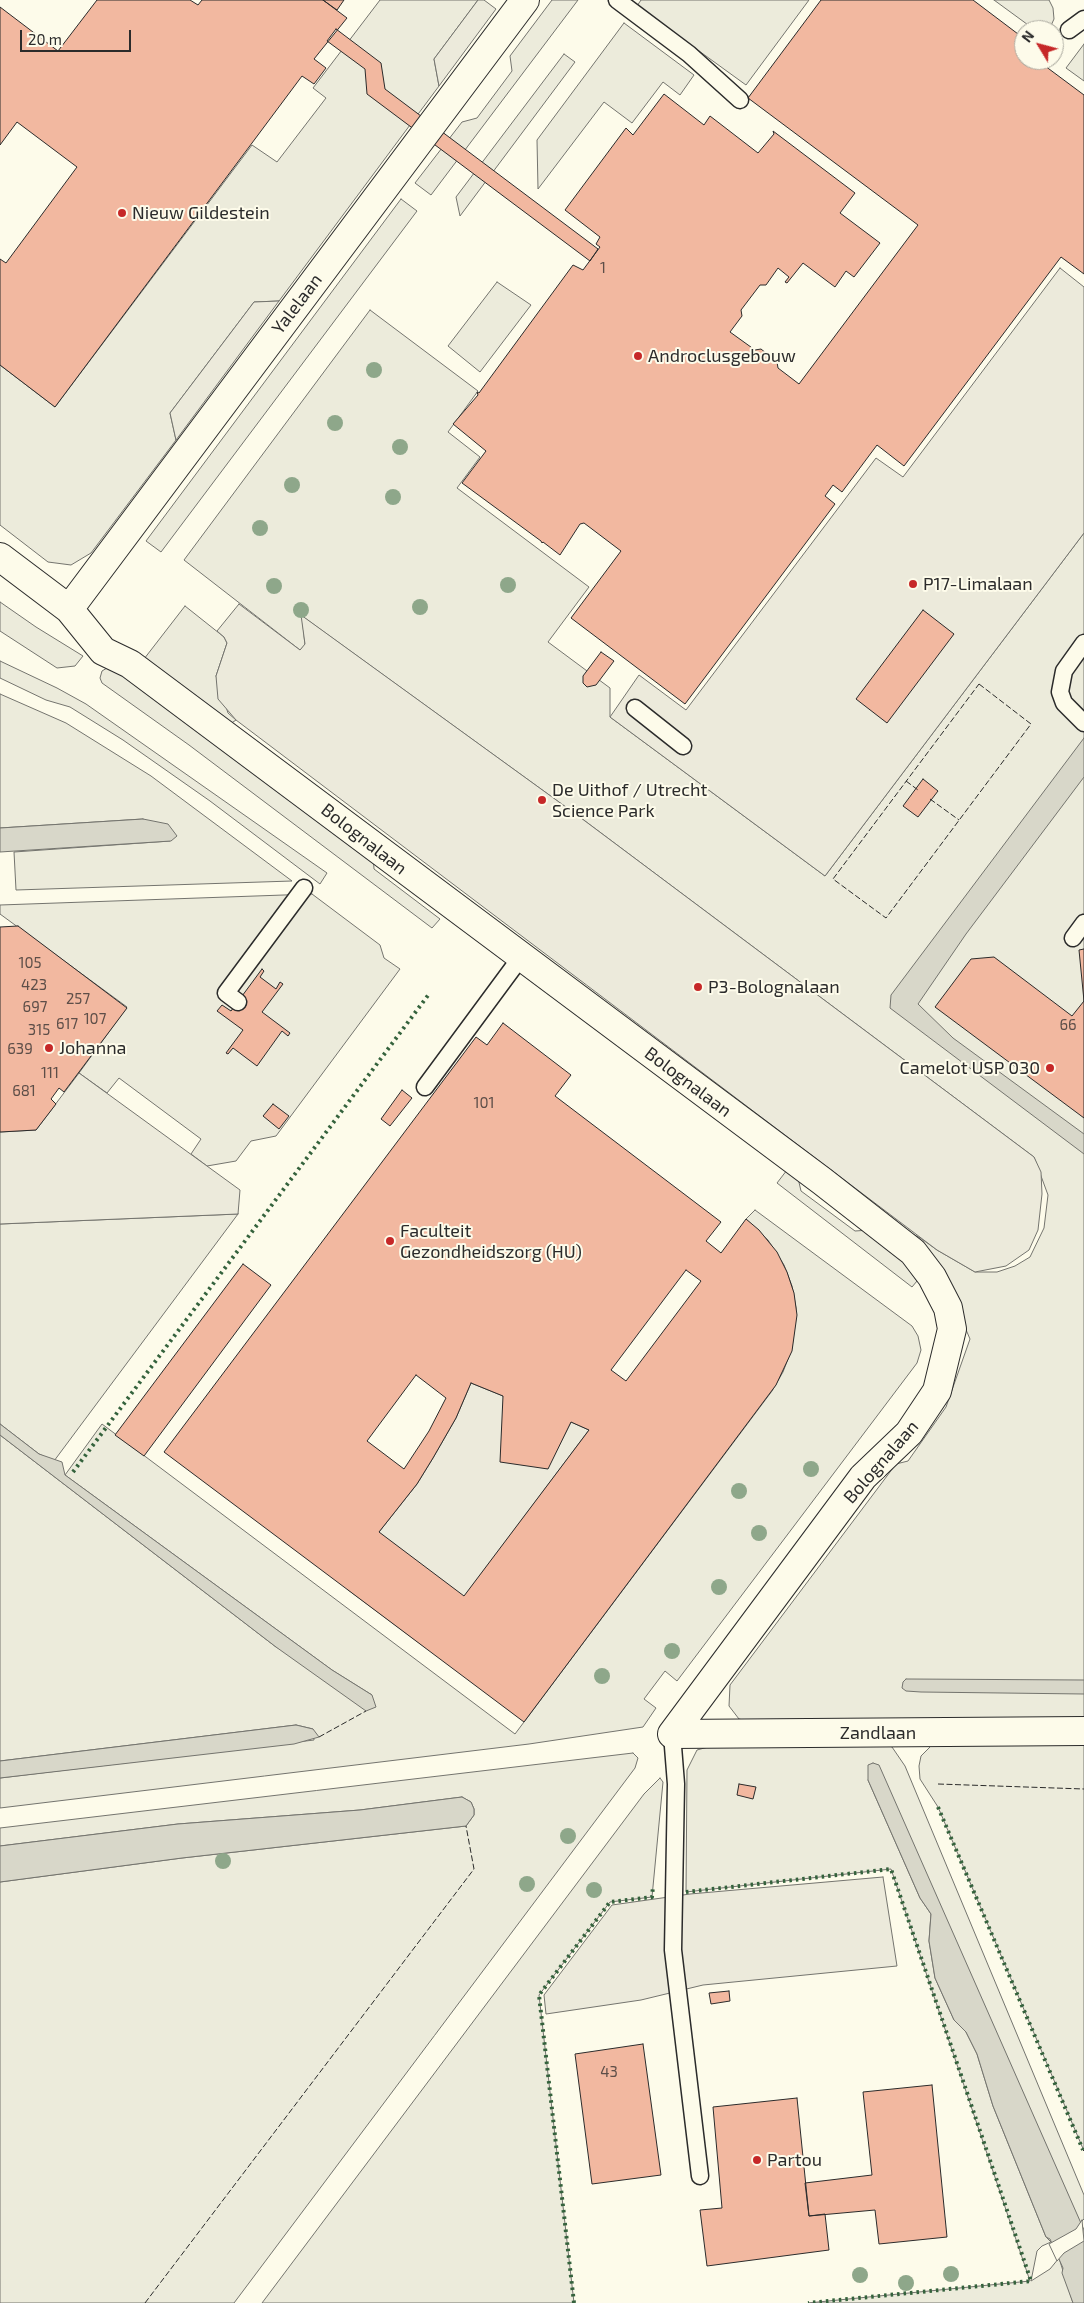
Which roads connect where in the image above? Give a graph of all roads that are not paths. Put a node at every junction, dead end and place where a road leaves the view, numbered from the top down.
1 (525, 0) edge
2 (617, 0) edge
3 (1084, 19) edge
4 (1070, 30) dead end
5 (740, 100) dead end
6 (0, 557) edge
7 (69, 609) junction
8 (1084, 643) edge
9 (635, 708) dead end
10 (1084, 723) edge
11 (683, 746) dead end
12 (304, 888) dead end
13 (1084, 923) edge
14 (1073, 938) dead end
15 (521, 957) junction
16 (238, 1002) dead end
17 (425, 1087) dead end
18 (1084, 1731) edge
19 (672, 1734) junction
20 (700, 2176) dead end

1 - 7 street, Yalelaan
2 - 5 lane
3 - 4 lane
6 - 7 street, Bolognalaan
7 - 15 street, Bolognalaan
8 - 10 lane
9 - 11 lane
12 - 16 lane
13 - 14 lane
15 - 17 lane
15 - 19 street, Bolognalaan
18 - 19 street, Zandlaan
19 - 20 lane

